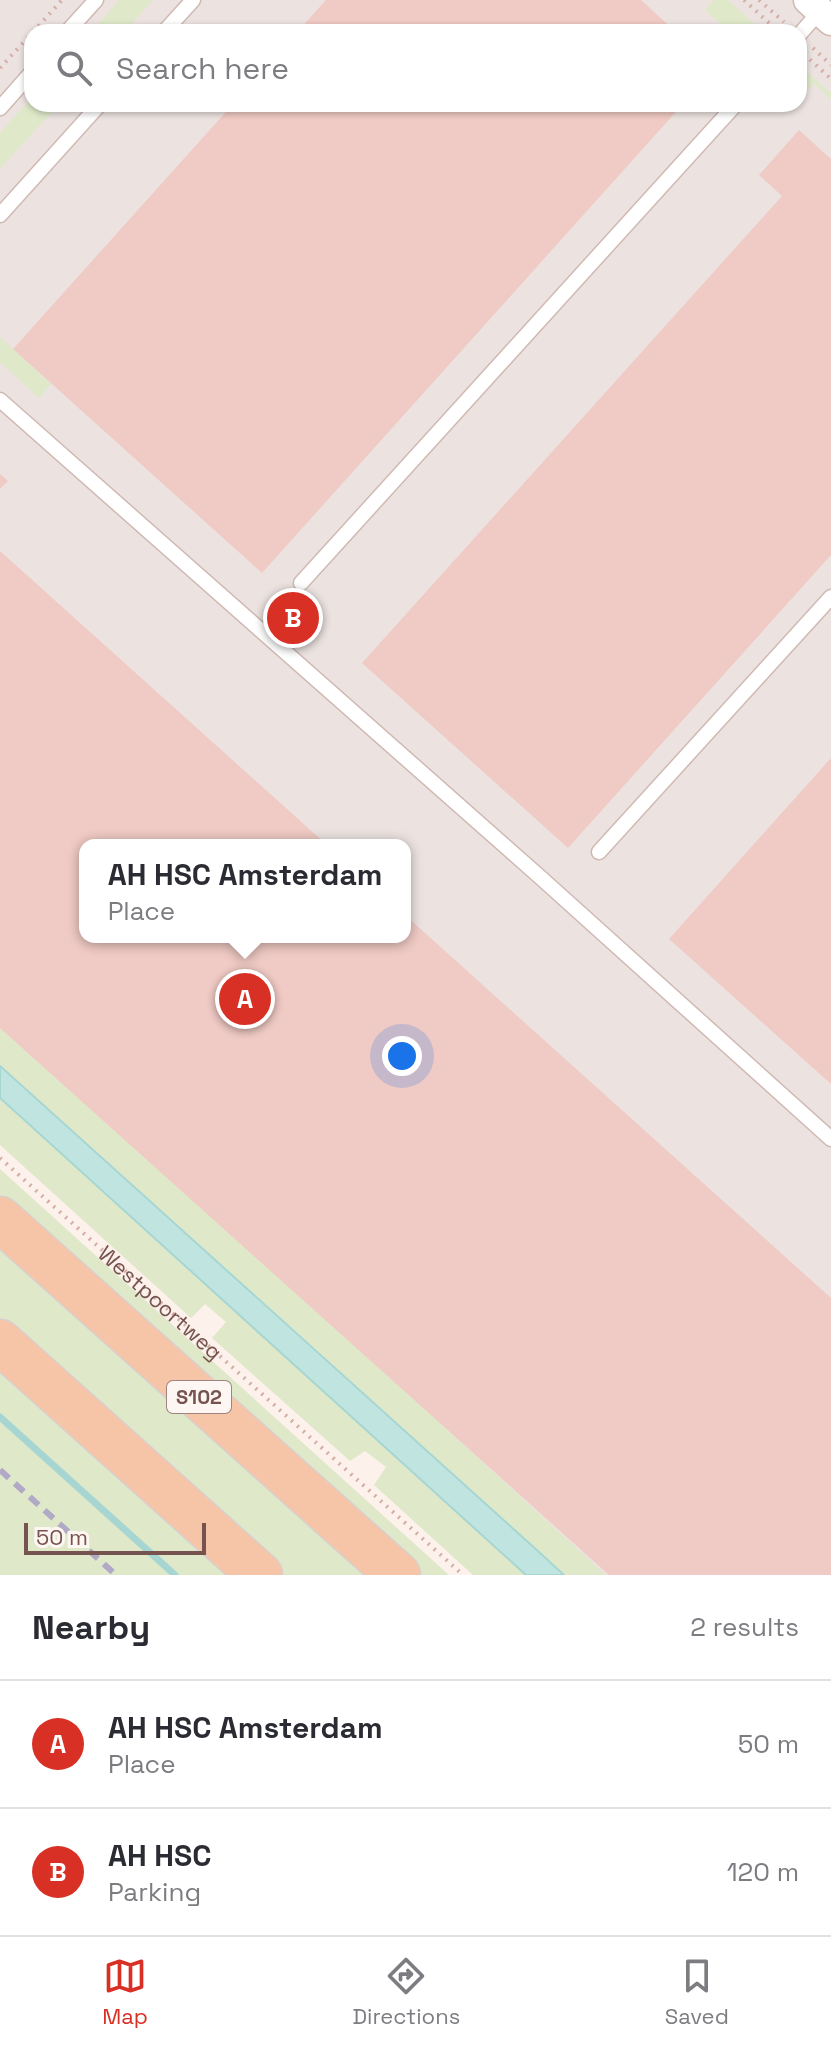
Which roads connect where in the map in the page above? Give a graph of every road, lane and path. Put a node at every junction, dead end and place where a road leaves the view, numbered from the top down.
1 (62, 0) edge
2 (96, 0) edge
3 (193, 0) edge
4 (744, 0) edge
5 (759, 0) edge
6 (40, 24) edge
7 (74, 24) edge
8 (171, 24) edge
9 (770, 24) edge
10 (786, 24) dead end
11 (24, 41) edge
12 (810, 46) dead end
13 (807, 57) edge
14 (831, 65) edge
15 (0, 68) edge
16 (831, 79) edge
17 (24, 81) edge
18 (0, 108) edge
19 (93, 112) edge
20 (729, 112) edge
21 (0, 215) edge
22 (0, 400) edge
23 (301, 583) dead end
24 (831, 597) edge
25 (599, 852) dead end
26 (831, 1139) edge
27 (0, 1158) edge
28 (0, 1219) edge
29 (0, 1342) edge
30 (260, 1575) edge
31 (398, 1575) edge
32 (463, 1575) edge

1 - 6 path
2 - 7 lane
3 - 8 lane
4 - 9 path
5 - 10 path
11 - 15 path
12 - 14 path
13 - 16 path
17 - 18 lane
19 - 21 lane
20 - 23 lane
22 - 26 lane
24 - 25 lane
27 - 32 path, Westpoortweg
28 - 31 main road, Westpoortweg / S102
29 - 30 main road

